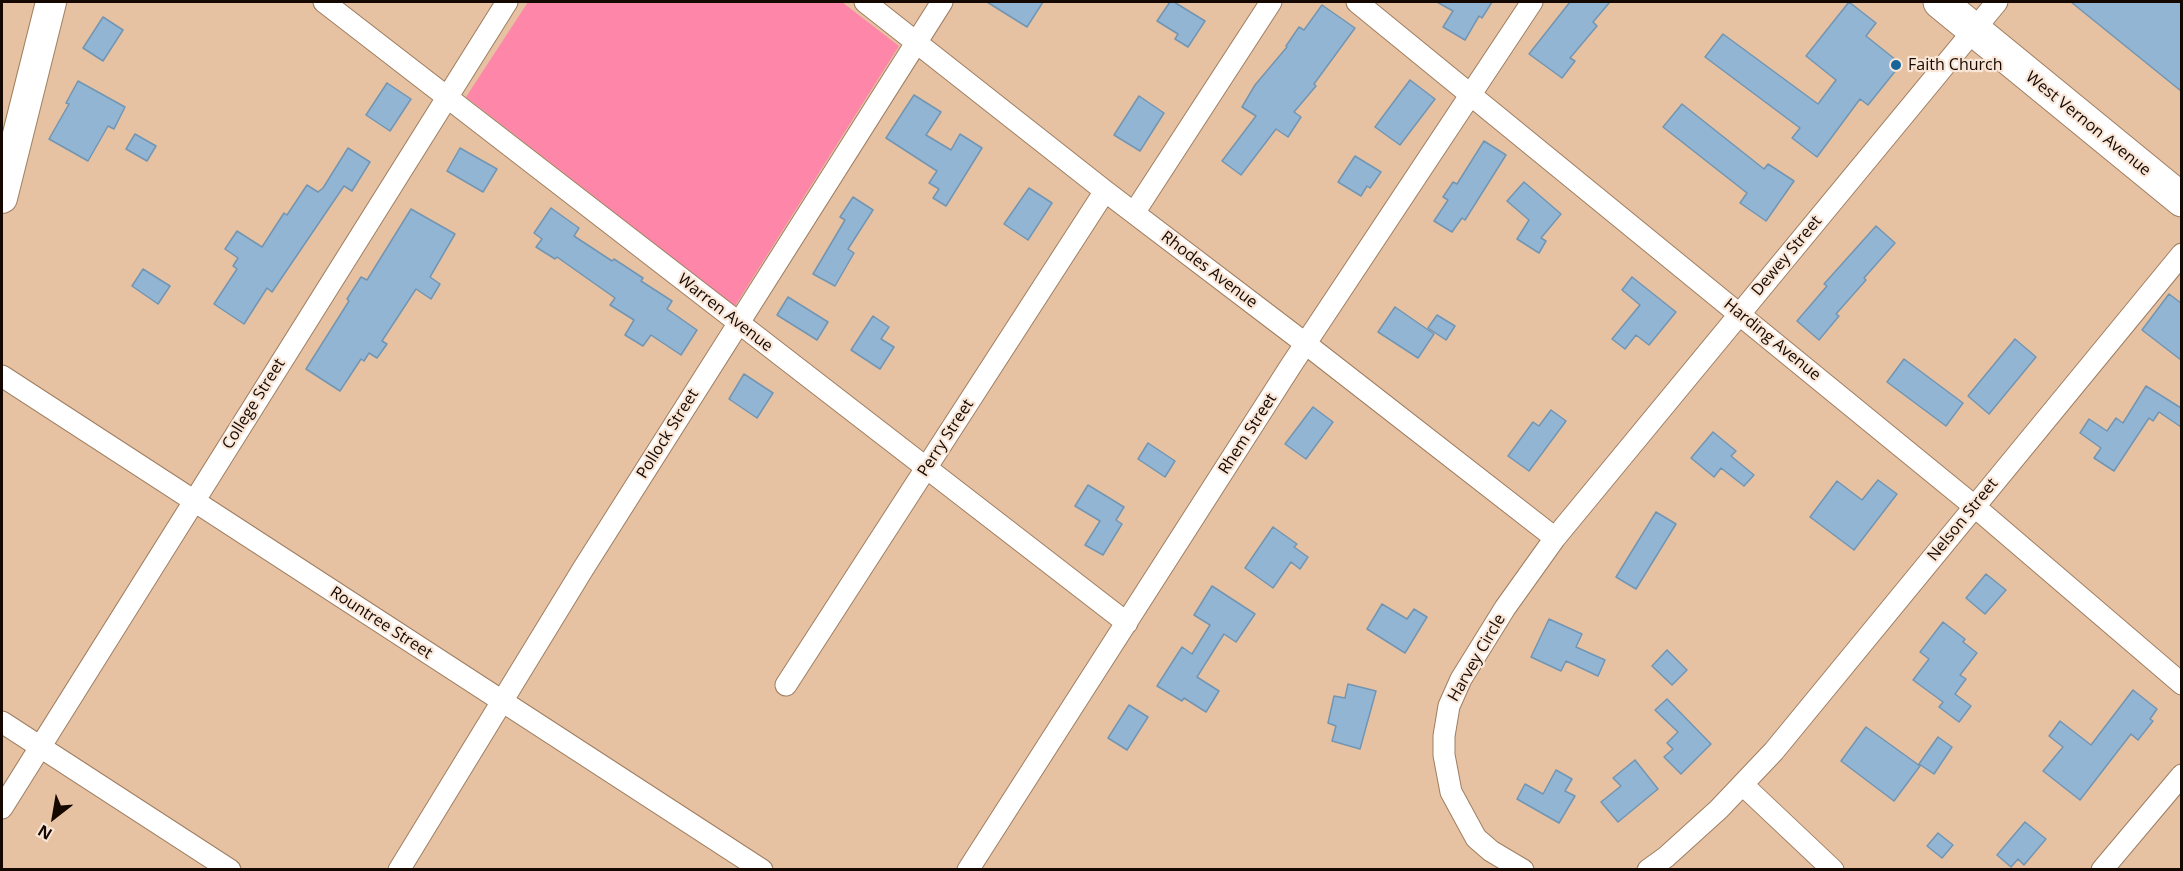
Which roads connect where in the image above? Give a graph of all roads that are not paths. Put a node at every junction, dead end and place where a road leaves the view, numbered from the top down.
1 (51, 2) edge
2 (324, 2) edge
3 (507, 2) edge
4 (865, 2) edge
5 (942, 2) edge
6 (1271, 2) edge
7 (1357, 2) edge
8 (1532, 2) edge
9 (1940, 2) edge
10 (1997, 2) edge
11 (1974, 30) junction
12 (917, 42) junction
13 (1471, 95) junction
14 (447, 96) junction
15 (1105, 191) junction
16 (2, 198) edge
17 (2181, 201) edge
18 (1134, 213) junction
19 (2181, 254) edge
20 (1740, 313) junction
21 (738, 323) junction
22 (1306, 344) junction
23 (2, 376) edge
24 (926, 470) junction
25 (194, 500) junction
26 (1974, 506) junction
27 (1555, 538) junction
28 (1127, 623) junction
29 (786, 684) dead end
30 (2181, 684) edge
31 (503, 703) junction
32 (2, 722) edge
33 (40, 747) junction
34 (2181, 775) edge
35 (1743, 785) junction
36 (2, 808) edge
37 (230, 870) edge
38 (399, 870) edge
39 (762, 870) edge
40 (968, 870) edge
41 (1523, 870) edge
42 (1648, 870) edge
43 (1833, 870) edge
44 (2103, 870) edge

1 - 16 street
2 - 14 street, Warren Avenue
3 - 14 street, College Street
4 - 12 street, Rhodes Avenue
5 - 12 street, Pollock Street
6 - 18 street
7 - 13 street, Harding Avenue
8 - 13 street, Rhem Street
9 - 11 main road, West Vernon Avenue
10 - 11 street, Dewey Street
11 - 17 main road, West Vernon Avenue
11 - 20 street, Dewey Street
12 - 15 street, Rhodes Avenue
12 - 21 street, Pollock Street
13 - 20 street, Harding Avenue
13 - 22 street, Rhem Street
14 - 21 street, Warren Avenue
14 - 25 street, College Street
15 - 18 street, Rhodes Avenue
15 - 24 street, Perry Street
18 - 22 street, Rhodes Avenue
19 - 26 street, Nelson Street
20 - 26 street, Harding Avenue
20 - 27 street, Dewey Street
21 - 24 street, Warren Avenue
21 - 31 street, Pollock Street
22 - 27 street, Rhodes Avenue
22 - 28 street, Rhem Street
23 - 25 street, Rountree Street
24 - 28 street, Warren Avenue
24 - 29 street, Perry Street
25 - 31 street, Rountree Street
25 - 33 street, College Street
26 - 30 street, Harding Avenue
26 - 35 street, Nelson Street
27 - 41 street, Harvey Circle
28 - 40 street, Rhem Street
31 - 38 street, Pollock Street
31 - 39 street, Rountree Street
32 - 33 street
33 - 36 street, College Street
33 - 37 street
34 - 44 street
35 - 42 street
35 - 43 street

